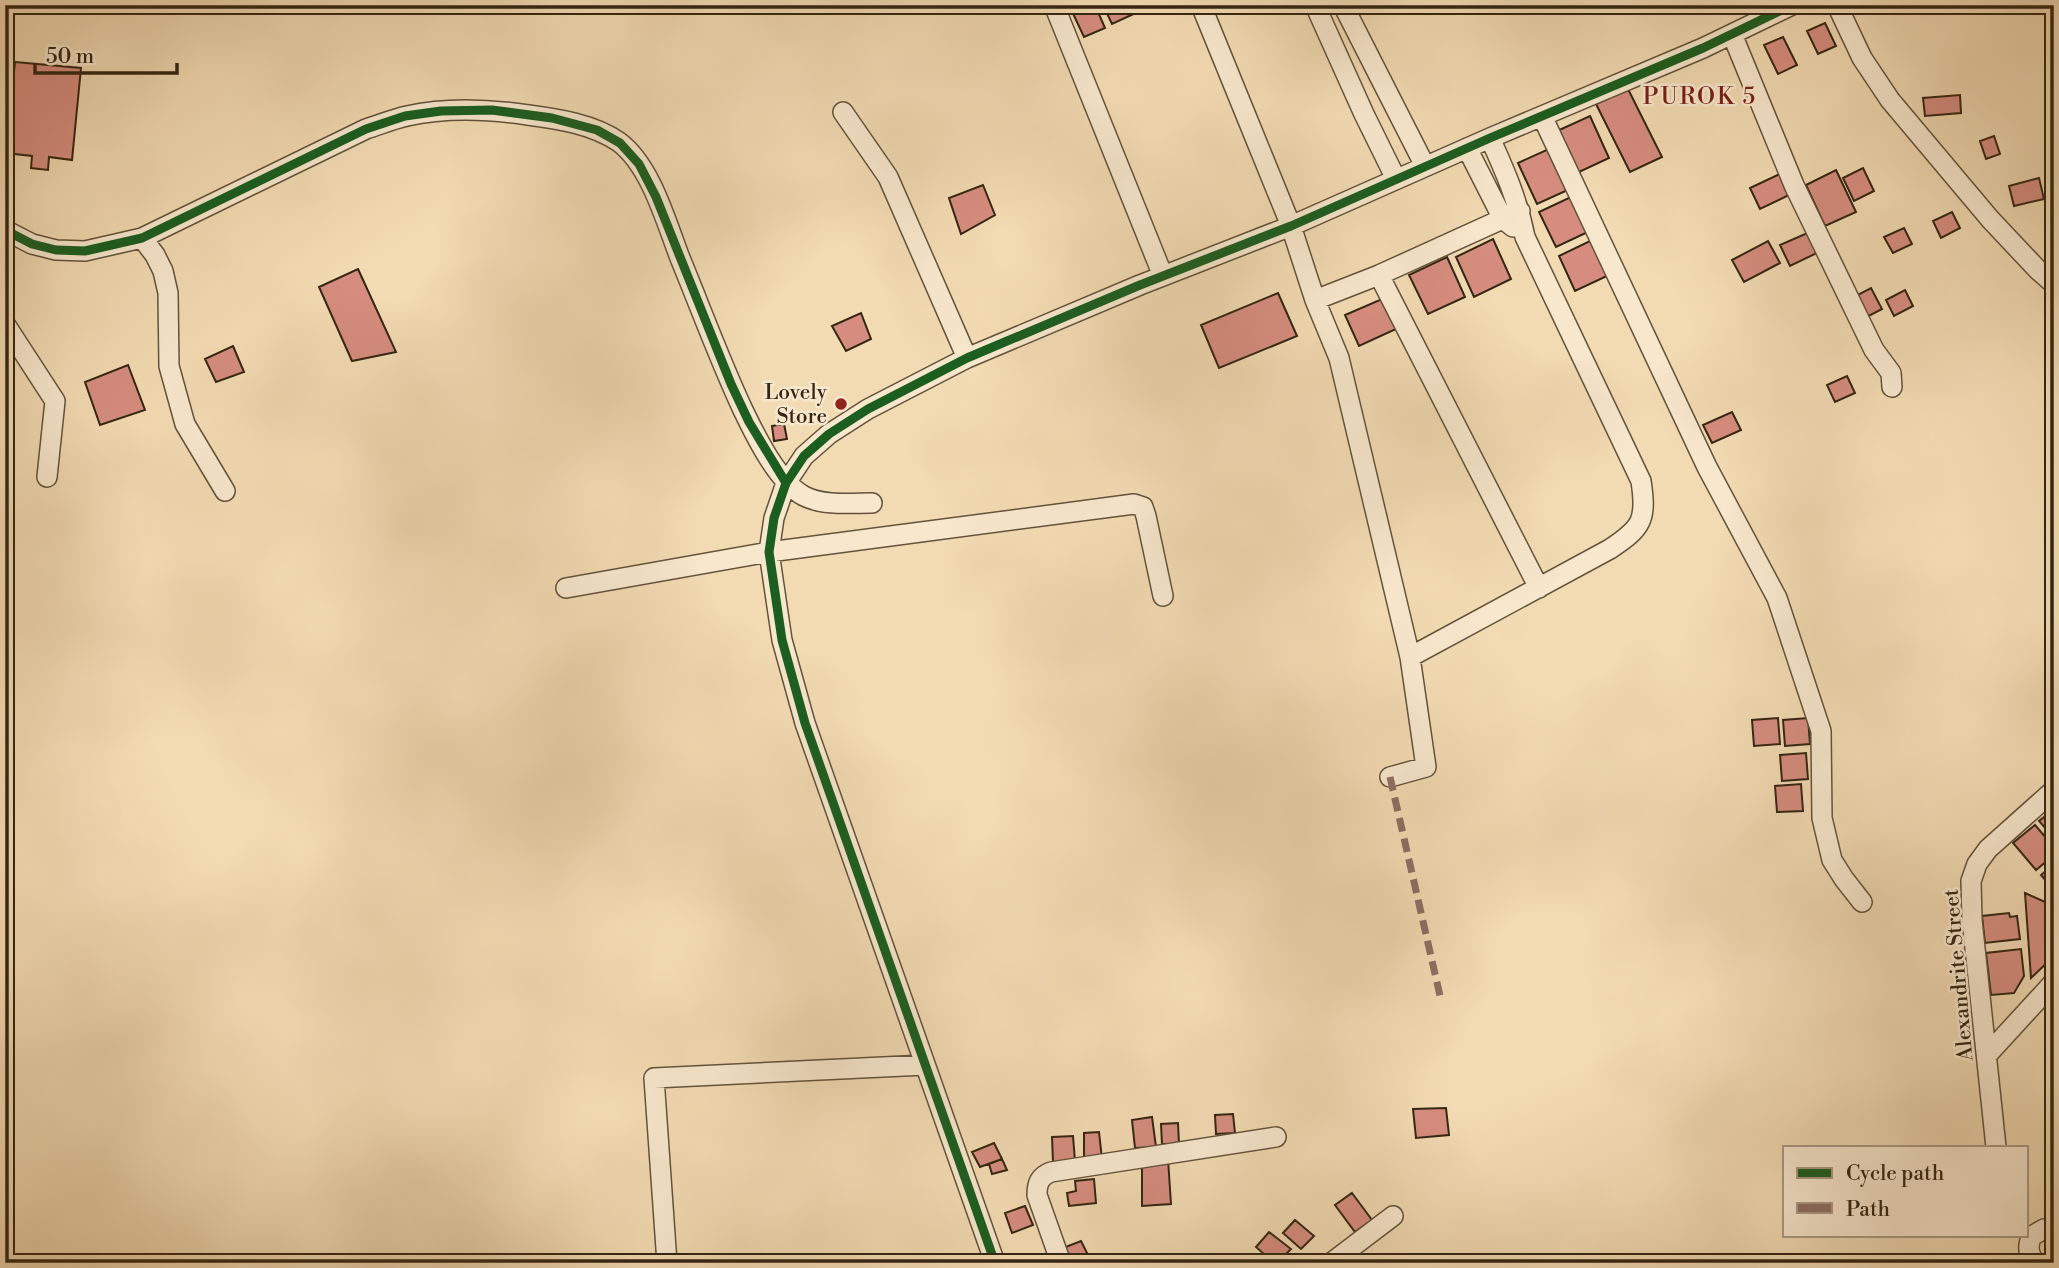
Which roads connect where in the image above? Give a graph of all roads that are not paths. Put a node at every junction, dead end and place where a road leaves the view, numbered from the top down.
1 (1054, 5) edge
2 (1200, 5) edge
3 (1315, 5) edge
4 (1343, 5) edge
5 (1793, 5) edge
6 (1837, 5) edge
7 (1732, 34) junction
8 (842, 112) dead end
9 (1542, 116) junction
10 (1401, 119) junction
11 (1374, 133) junction
12 (1490, 138) junction
13 (1467, 148) junction
14 (1425, 166) junction
15 (1396, 179) junction
16 (1512, 215) junction
17 (1292, 226) junction
18 (5, 230) edge
19 (142, 238) junction
20 (1379, 275) junction
21 (1163, 276) junction
22 (2054, 284) edge
23 (1315, 300) junction
24 (5, 324) edge
25 (967, 358) junction
26 (1892, 387) dead end
27 (47, 477) dead end
28 (786, 483) junction
29 (225, 491) dead end
30 (872, 503) dead end
31 (769, 552) junction
32 (566, 588) dead end
33 (1539, 588) junction
34 (1163, 596) dead end
35 (1410, 657) junction
36 (1390, 777) dead end
37 (2054, 790) edge
38 (1862, 902) dead end
39 (2054, 982) edge
40 (1987, 1055) junction
41 (925, 1065) junction
42 (1276, 1137) dead end
43 (1996, 1146) edge
44 (1393, 1216) dead end
45 (2053, 1228) edge
46 (2024, 1239) edge
47 (667, 1263) edge
48 (995, 1263) edge
49 (1060, 1263) edge
50 (1331, 1263) edge
51 (2036, 1263) edge

1 - 21 street
2 - 17 street
3 - 11 street
4 - 10 street
5 - 7 street
6 - 22 street
7 - 9 street
7 - 26 street
8 - 25 street
9 - 12 street
9 - 38 street
10 - 11 street
10 - 14 street
11 - 15 street
12 - 13 street
12 - 16 street
13 - 14 street
13 - 16 street
14 - 15 street
15 - 17 street
16 - 20 street
16 - 33 street
17 - 21 street
17 - 23 street
18 - 19 street
19 - 28 street
19 - 29 street
20 - 23 street
20 - 33 street
21 - 25 street
23 - 35 street
24 - 27 street
25 - 28 street
28 - 30 street
28 - 31 street
31 - 32 street
31 - 34 street
31 - 41 street
33 - 35 street
35 - 36 street
37 - 40 street, Alexandrite Street
39 - 40 street
40 - 43 street, Alexandrite Street
41 - 47 street
41 - 48 street
42 - 49 street
44 - 50 street
45 - 46 street
46 - 51 street

